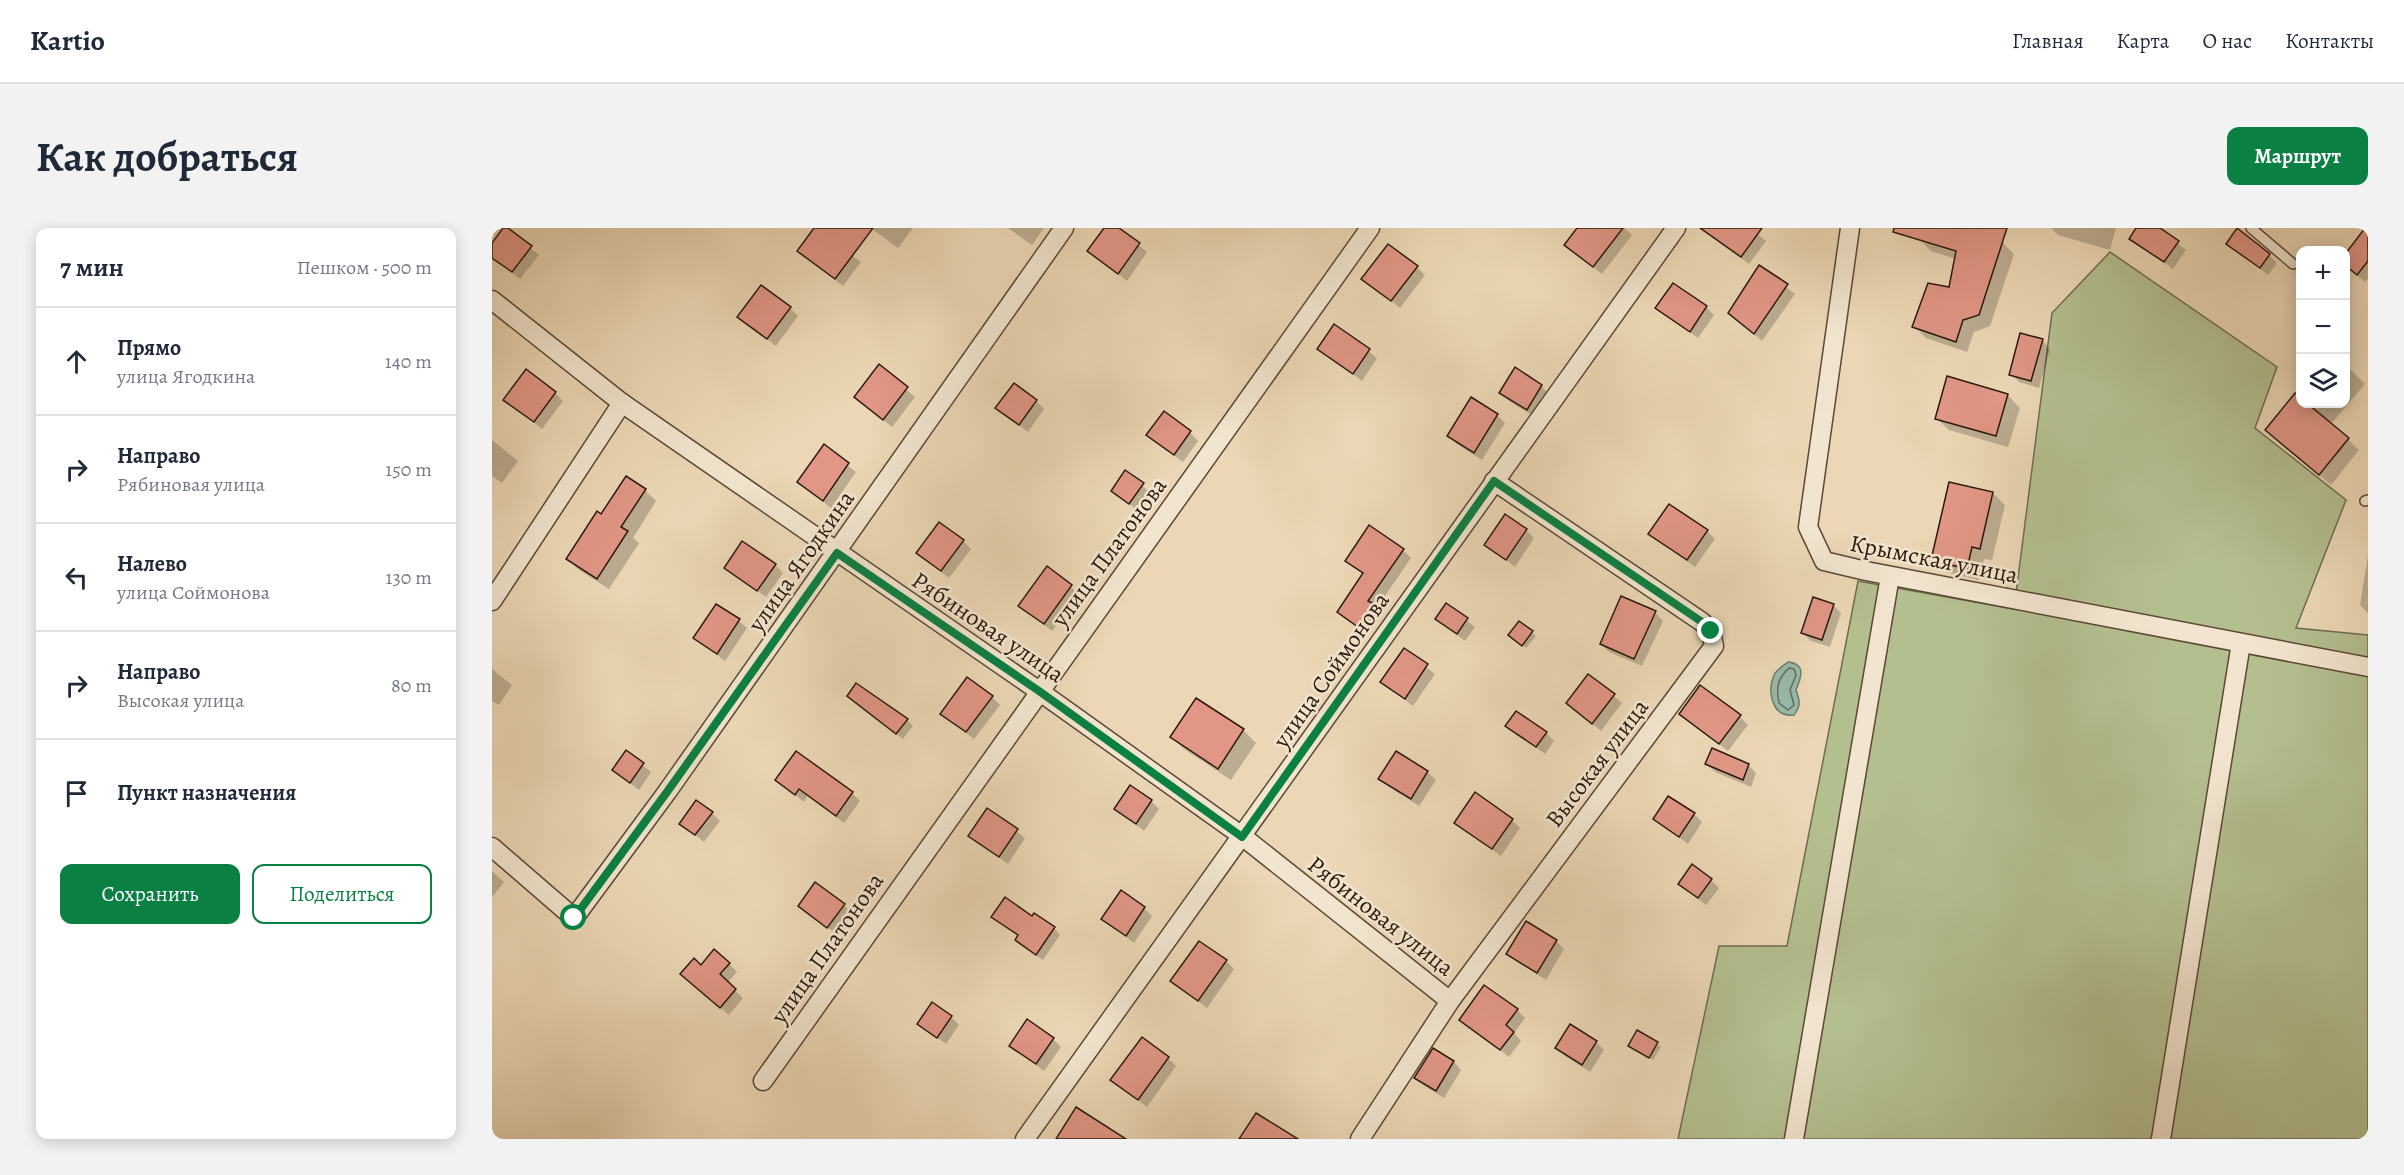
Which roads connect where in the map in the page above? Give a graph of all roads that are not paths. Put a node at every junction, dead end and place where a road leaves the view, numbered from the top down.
1 (1064, 228) edge
2 (1370, 228) edge
3 (1676, 228) edge
4 (1851, 228) edge
5 (2251, 228) edge
6 (2293, 264) dead end
7 (492, 300) edge
8 (622, 403) junction
9 (1494, 481) junction
10 (837, 553) junction
11 (1890, 576) junction
12 (492, 601) edge
13 (2241, 643) junction
14 (2368, 667) edge
15 (1039, 691) junction
16 (1242, 837) junction
17 (492, 847) edge
18 (1450, 1001) junction
19 (763, 1081) dead end
20 (1025, 1139) edge
21 (1360, 1139) edge
22 (1794, 1139) edge
23 (2161, 1139) edge

1 - 10 street, улица Ягодкина
2 - 15 street, улица Платонова
3 - 9 street, улица Соймонова
4 - 11 street, Крымская улица
5 - 6 lane
7 - 8 street, Рябиновая улица
8 - 10 street, Рябиновая улица
8 - 12 street
9 - 16 street, улица Соймонова
9 - 18 street, Высокая улица
10 - 15 street, Рябиновая улица
10 - 17 street, улица Ягодкина
11 - 13 street, Крымская улица
11 - 22 street
13 - 14 street, Крымская улица
13 - 23 street
15 - 16 street, Рябиновая улица
15 - 19 street, улица Платонова
16 - 18 street, Рябиновая улица
16 - 20 street, улица Соймонова
18 - 21 street, Высокая улица

